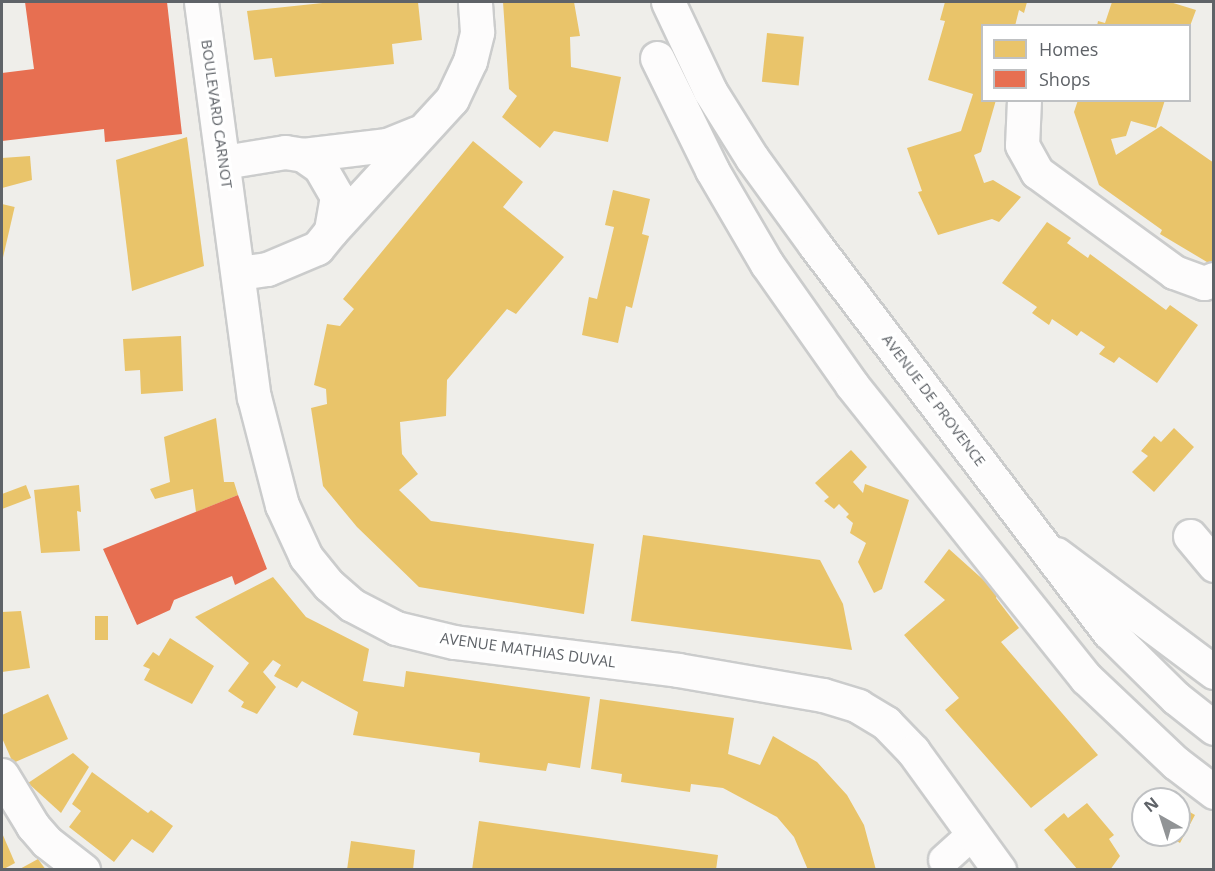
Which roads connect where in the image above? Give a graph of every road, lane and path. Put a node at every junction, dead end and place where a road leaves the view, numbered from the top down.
1 (201, 2) edge
2 (475, 2) edge
3 (668, 2) edge
4 (688, 2) edge
5 (690, 45) junction
6 (657, 58) dead end
7 (1024, 102) edge
8 (421, 131) junction
9 (303, 155) junction
10 (224, 162) junction
11 (232, 228) joint
12 (331, 231) junction
13 (238, 273) junction
14 (1214, 279) edge
15 (1190, 536) dead end
16 (1038, 540) junction
17 (1214, 565) edge
18 (1214, 672) edge
19 (1214, 728) edge
20 (2, 775) edge
21 (1214, 792) edge
22 (974, 833) junction
23 (944, 860) dead end
24 (83, 870) edge
25 (999, 870) edge

1 - 10 main road, BOULEVARD CARNOT
2 - 8 main road
3 - 5 main road, AVENUE DE PROVENCE
4 - 5 main road, AVENUE DE PROVENCE
5 - 16 main road, AVENUE DE PROVENCE
6 - 21 main road
7 - 14 main road
8 - 9 main road
8 - 12 main road
9 - 10 main road
9 - 12 main road
10 - 11 main road, BOULEVARD CARNOT
11 - 13 main road, AVENUE MATHIAS DUVAL
12 - 13 main road
13 - 22 main road, AVENUE MATHIAS DUVAL
15 - 17 main road
16 - 18 main road
16 - 19 main road, AVENUE DE PROVENCE
20 - 24 main road
22 - 23 street
22 - 25 main road, AVENUE MATHIAS DUVAL

